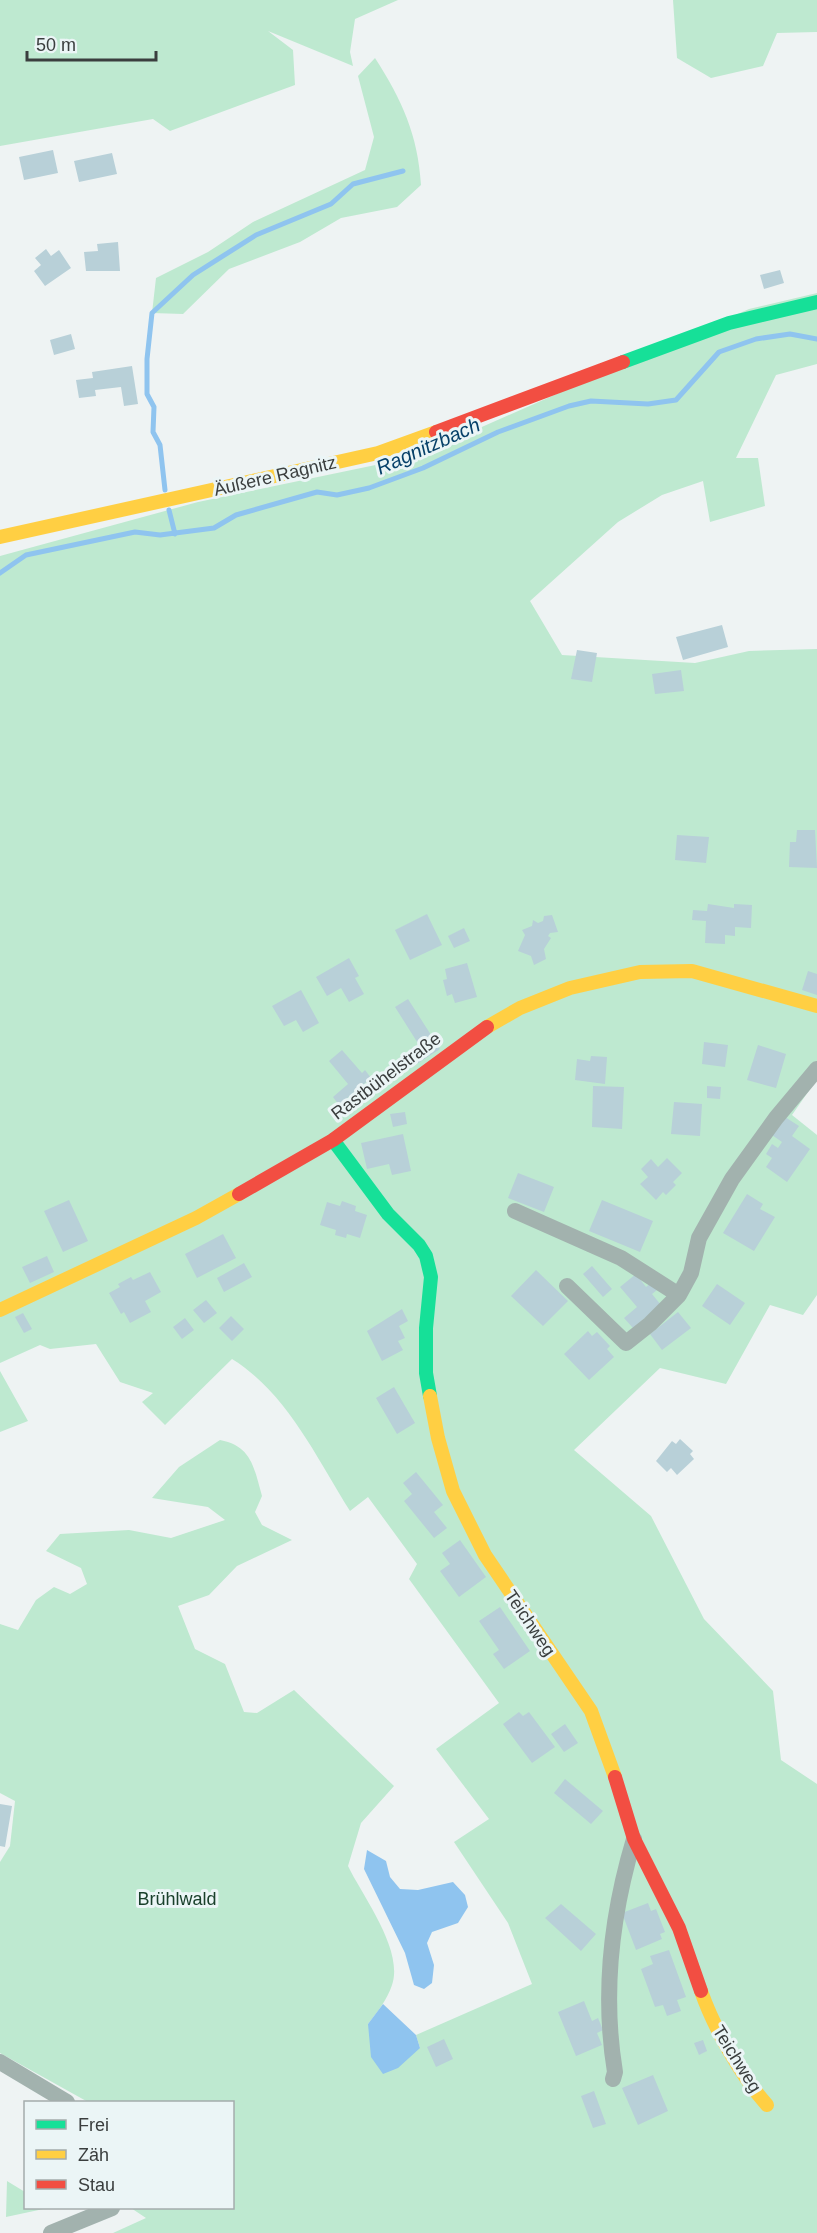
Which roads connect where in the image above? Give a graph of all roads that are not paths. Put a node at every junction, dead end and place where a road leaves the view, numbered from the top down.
1 (817, 302) edge
2 (0, 537) edge
3 (817, 1005) edge
4 (817, 1069) edge
5 (333, 1140) junction
6 (515, 1211) dead end
7 (567, 1286) dead end
8 (679, 1295) junction
9 (0, 1310) edge
10 (634, 1839) junction
11 (0, 2062) edge
12 (613, 2079) dead end
13 (64, 2101) edge
14 (767, 2105) dead end
15 (110, 2209) edge
16 (51, 2233) edge

1 - 2 street, Äußere Ragnitz
3 - 5 street, Rastbühelstraße
4 - 8 street
5 - 9 street, Rastbühelstraße
5 - 10 street, Teichweg
6 - 8 street
7 - 8 street
10 - 12 street
10 - 14 street, Teichweg
11 - 13 street
15 - 16 street

